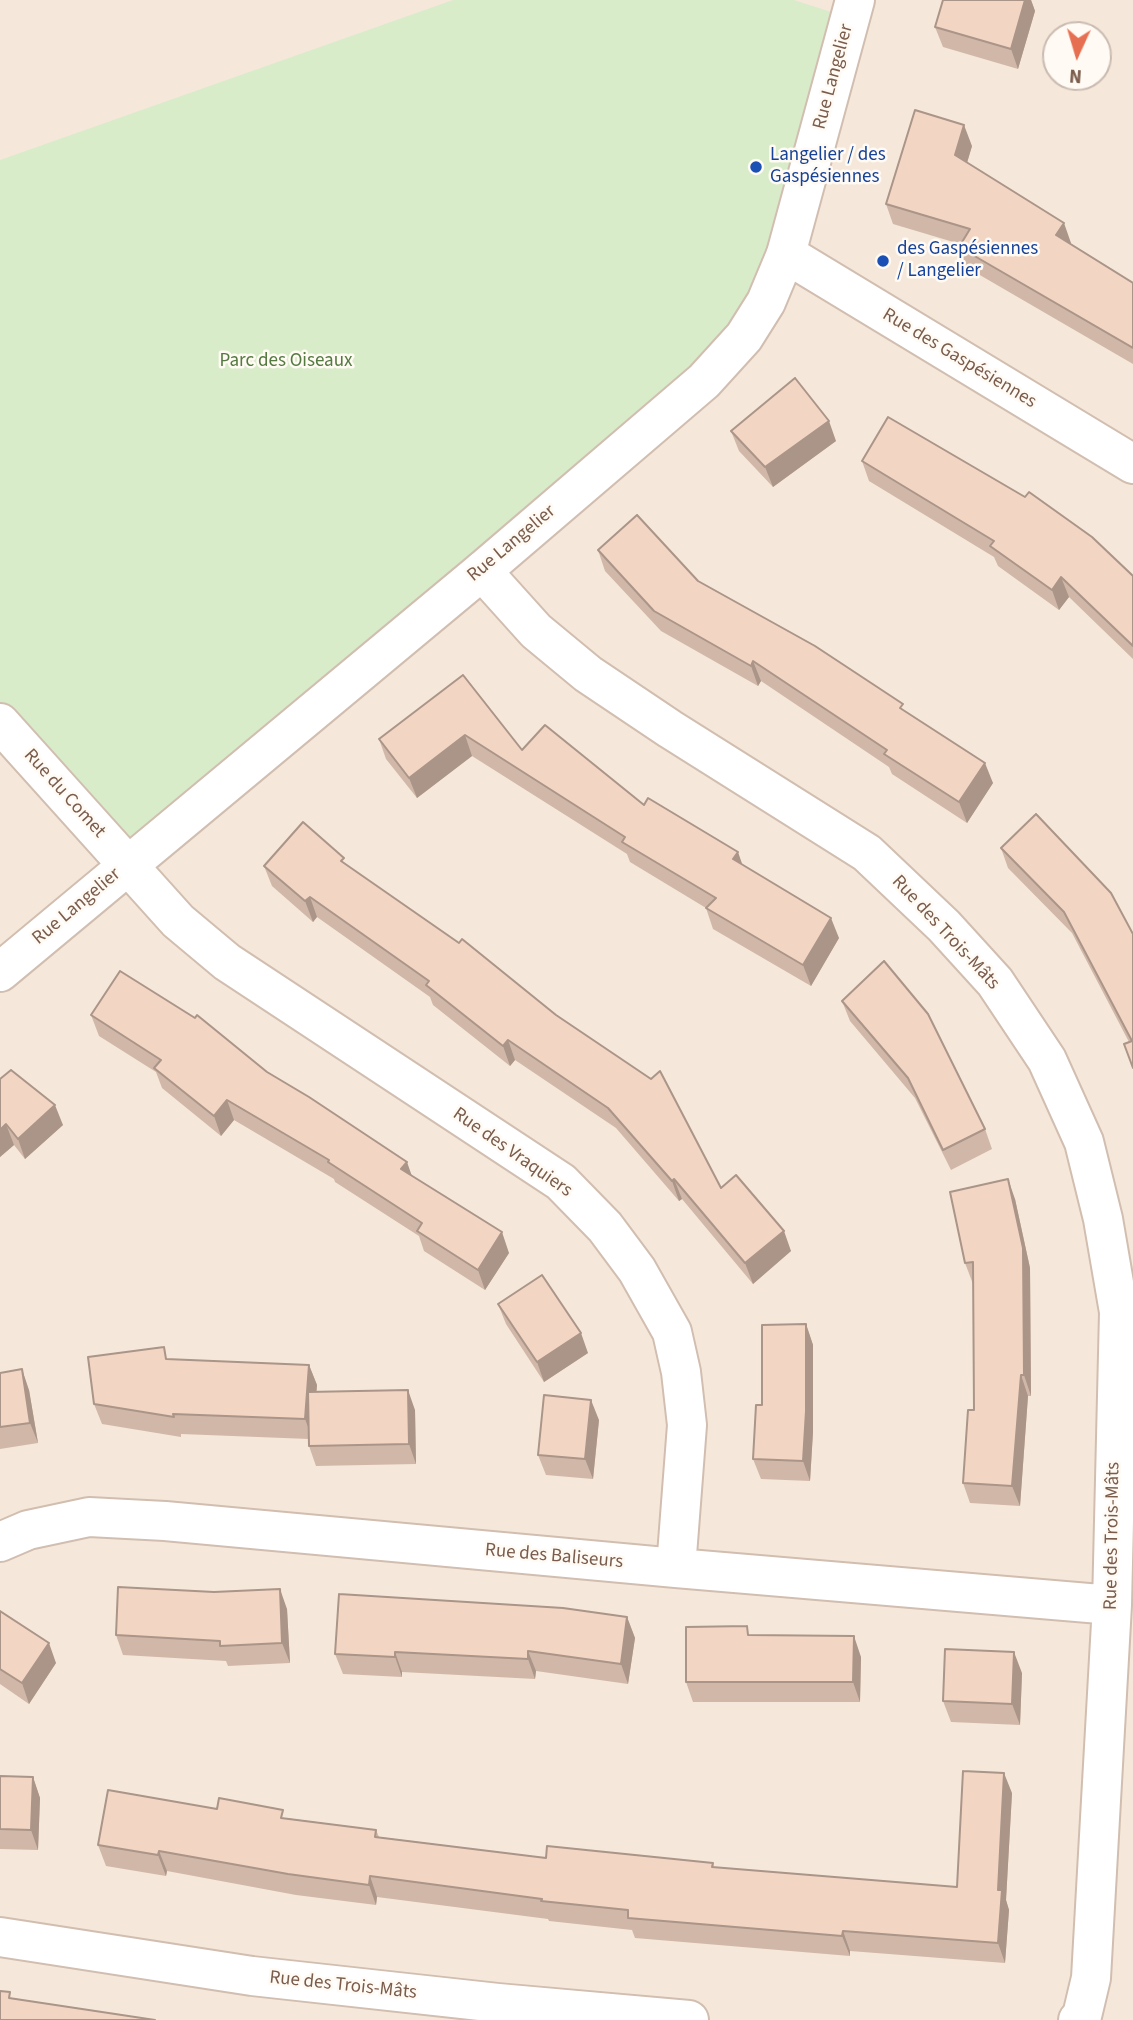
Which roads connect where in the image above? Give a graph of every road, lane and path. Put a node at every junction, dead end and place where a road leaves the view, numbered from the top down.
1 (855, 0) edge
2 (786, 254) junction
3 (1133, 464) edge
4 (482, 571) junction
5 (0, 723) edge
6 (127, 865) junction
7 (0, 972) edge
8 (0, 1542) edge
9 (676, 1568) junction
10 (1112, 1605) junction
11 (0, 1937) edge
12 (689, 2020) edge
13 (1078, 2020) edge

1 - 2 street, Rue Langelier
2 - 3 street, Rue des Gaspésiennes
2 - 4 street, Rue Langelier
4 - 6 street, Rue Langelier
4 - 10 street, Rue des Trois-Mâts
5 - 6 street, Rue du Comet
6 - 7 street, Rue Langelier
6 - 9 street, Rue des Vraquiers
8 - 9 street, Rue des Baliseurs
9 - 10 street, Rue des Baliseurs
10 - 13 street, Rue des Trois-Mâts
11 - 12 street, Rue des Trois-Mâts

